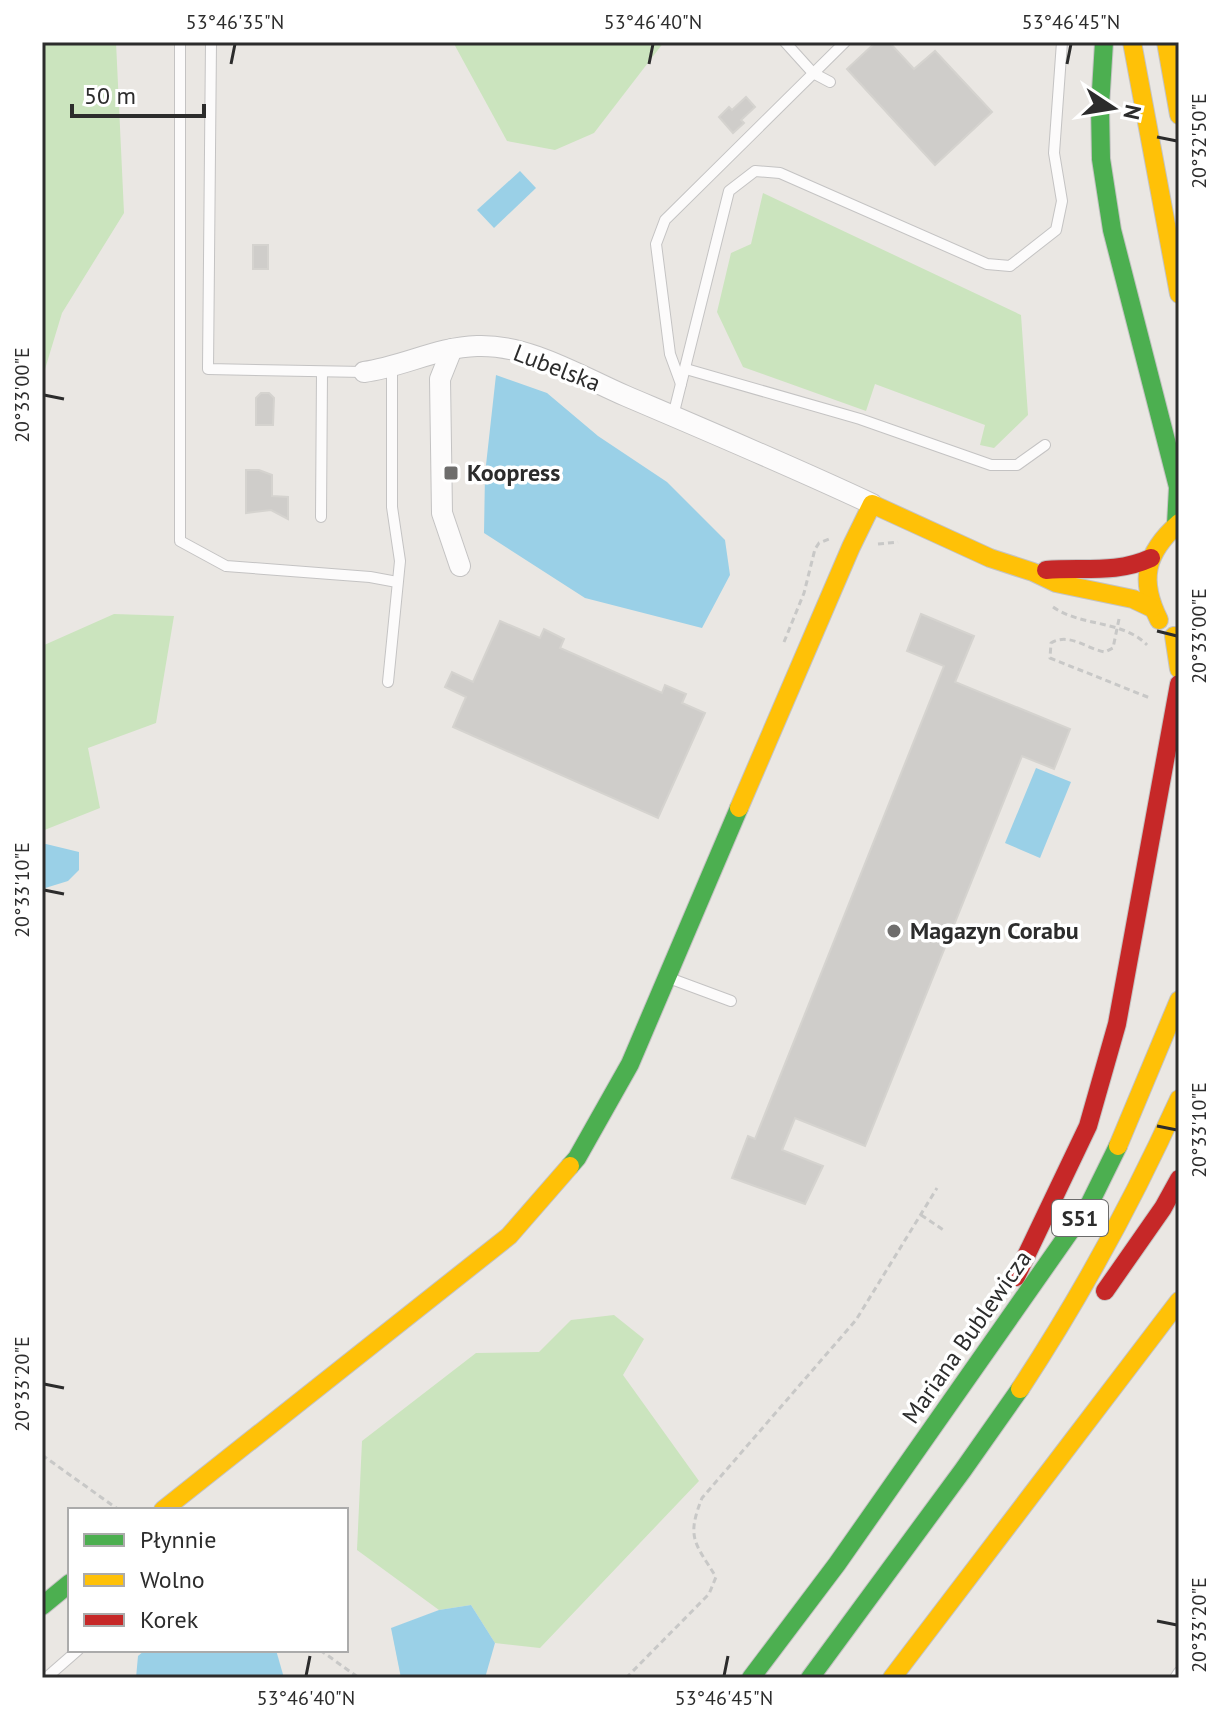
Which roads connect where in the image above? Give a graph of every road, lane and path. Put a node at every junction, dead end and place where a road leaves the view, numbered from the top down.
1 (180, 42) edge
2 (211, 42) edge
3 (785, 42) edge
4 (845, 42) edge
5 (1062, 42) edge
6 (1104, 42) edge
7 (1132, 42) edge
8 (1166, 42) edge
9 (813, 73) junction
10 (830, 82) dead end
11 (1179, 115) edge
12 (1179, 294) edge
13 (452, 349) junction
14 (392, 368) junction
15 (686, 369) junction
16 (322, 372) junction
17 (364, 372) joint
18 (682, 385) junction
19 (673, 416) junction
20 (1045, 445) dead end
21 (872, 504) junction
22 (321, 517) dead end
23 (1178, 524) edge
24 (832, 538) dead end
25 (1151, 558) junction
26 (460, 566) dead end
27 (1033, 572) junction
28 (397, 582) junction
29 (804, 593) dead end
30 (1045, 598) dead end
31 (1152, 608) junction
32 (1118, 630) junction
33 (1177, 637) edge
34 (1155, 654) dead end
35 (1179, 669) edge
36 (388, 682) dead end
37 (1179, 684) edge
38 (1155, 700) dead end
39 (667, 978) junction
40 (1179, 1000) edge
41 (731, 1001) dead end
42 (1179, 1099) edge
43 (1179, 1179) edge
44 (937, 1188) dead end
45 (920, 1215) junction
46 (945, 1231) dead end
47 (1179, 1301) edge
48 (1021, 1390) junction
49 (943, 1415) junction
50 (42, 1455) edge
51 (116, 1508) edge
52 (166, 1508) edge
53 (68, 1585) edge
54 (42, 1606) edge
55 (76, 1652) edge
56 (323, 1652) edge
57 (1179, 1672) edge
58 (46, 1678) edge
59 (359, 1678) edge
60 (626, 1678) edge
61 (751, 1678) edge
62 (810, 1678) edge
63 (892, 1678) edge
64 (1175, 1678) edge

1 - 28 lane
2 - 16 lane
3 - 9 lane
4 - 9 lane
5 - 15 lane
6 - 23 main road
7 - 12 main road
8 - 11 main road
9 - 10 lane
9 - 18 lane
13 - 14 street, Lubelska
13 - 19 street, Lubelska
13 - 26 street
14 - 17 street, Lubelska
14 - 28 lane
15 - 18 lane
15 - 20 lane
16 - 17 lane
16 - 22 lane
18 - 19 lane
19 - 21 street, Lubelska
21 - 27 main road
21 - 39 main road
23 - 25 main road
24 - 29 path
25 - 27 main road
25 - 31 main road
27 - 31 main road
28 - 36 lane
30 - 32 path
31 - 33 main road
32 - 34 path
32 - 38 path
33 - 35 main road
37 - 49 main road
39 - 41 lane
39 - 52 main road
40 - 49 main road, Mariana Bublewicza / S51
42 - 48 main road, S51
43 - 48 main road
44 - 45 path
45 - 46 path
45 - 60 path
47 - 63 main road
48 - 62 main road, S51
49 - 61 main road, Mariana Bublewicza / S51
50 - 51 path
53 - 54 main road
55 - 58 lane
56 - 59 path
57 - 64 lane

